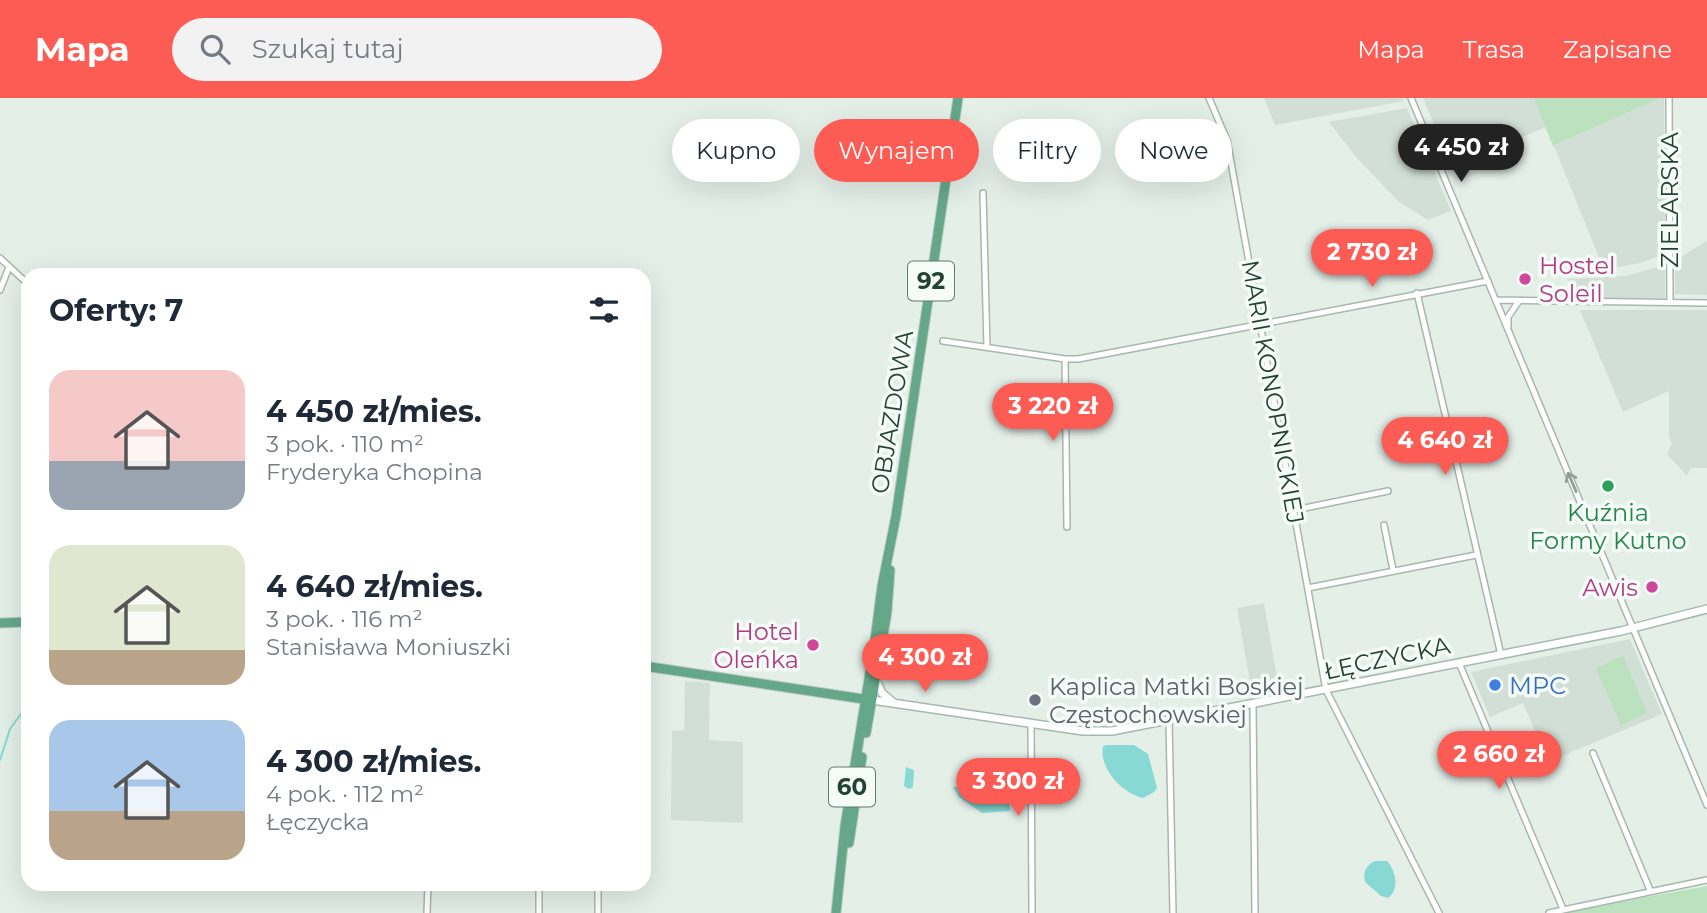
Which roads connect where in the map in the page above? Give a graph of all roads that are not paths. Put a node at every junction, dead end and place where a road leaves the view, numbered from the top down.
1 (958, 98) edge
2 (1209, 98) edge
3 (1411, 98) edge
4 (1669, 98) edge
5 (983, 193) dead end
6 (0, 258) edge
7 (9, 267) junction
8 (21, 278) edge
9 (1488, 281) junction
10 (0, 290) edge
11 (1417, 293) junction
12 (1496, 300) junction
13 (1519, 301) junction
14 (1670, 302) junction
15 (1707, 303) edge
16 (1261, 324) junction
17 (1507, 328) junction
18 (943, 341) dead end
19 (987, 347) junction
20 (1065, 359) junction
21 (1388, 491) dead end
22 (1295, 510) junction
23 (894, 523) junction
24 (1384, 525) dead end
25 (1067, 527) dead end
26 (1476, 555) junction
27 (1393, 570) junction
28 (1308, 588) junction
29 (1707, 609) edge
30 (21, 622) edge
31 (0, 623) edge
32 (1632, 629) junction
33 (1501, 655) junction
34 (1459, 663) junction
35 (651, 667) edge
36 (875, 677) junction
37 (1326, 690) junction
38 (869, 700) junction
39 (895, 704) junction
40 (1254, 705) junction
41 (1169, 721) junction
42 (1031, 723) junction
43 (1593, 753) dead end
44 (1707, 805) edge
45 (1707, 880) edge
46 (1650, 890) junction
47 (428, 891) edge
48 (539, 891) edge
49 (598, 891) edge
50 (1563, 909) junction
51 (428, 913) edge
52 (539, 913) edge
53 (597, 913) edge
54 (836, 913) edge
55 (1032, 913) edge
56 (1172, 913) edge
57 (1255, 913) edge
58 (1439, 913) edge
59 (1549, 913) edge

1 - 23 main road, OBJAZDOWA / 92
2 - 16 street, MARII KONOPNICKIEJ
3 - 9 street
4 - 14 street, ZIELARSKA
5 - 19 street
6 - 7 street
7 - 8 street
7 - 10 street
9 - 11 street
9 - 12 street
11 - 16 street
11 - 26 street
12 - 13 street
12 - 17 street
13 - 14 street
13 - 17 street
14 - 15 street
16 - 20 street
16 - 22 street, MARII KONOPNICKIEJ
32 -> 17 street
18 - 19 street
19 - 20 street
20 - 25 street
21 - 22 street
22 - 28 street, MARII KONOPNICKIEJ
23 - 36 main road, OBJAZDOWA / 92
23 - 38 main road, OBJAZDOWA / 92
24 - 27 street
26 - 27 street
26 - 33 street
27 - 28 street
28 - 37 street, MARII KONOPNICKIEJ
29 - 32 street, ŁĘCZYCKA
30 - 31 main road
32 - 33 street, ŁĘCZYCKA
32 - 44 street
33 - 34 street, ŁĘCZYCKA
34 - 37 street, ŁĘCZYCKA
34 - 50 street
35 - 38 main road
36 - 38 main road, OBJAZDOWA / 92
36 - 39 street
37 - 40 street, ŁĘCZYCKA
37 - 58 street, MARII KONOPNICKIEJ
38 - 39 street, ŁĘCZYCKA
38 - 54 main road, OBJAZDOWA / 60
39 - 42 street, ŁĘCZYCKA
40 - 41 street, ŁĘCZYCKA
40 - 57 street
41 - 42 street, ŁĘCZYCKA
41 - 56 street
42 - 55 street
43 - 46 street
45 - 46 street
46 - 50 street
47 - 51 street
48 - 52 street
49 - 53 street
50 - 59 street

